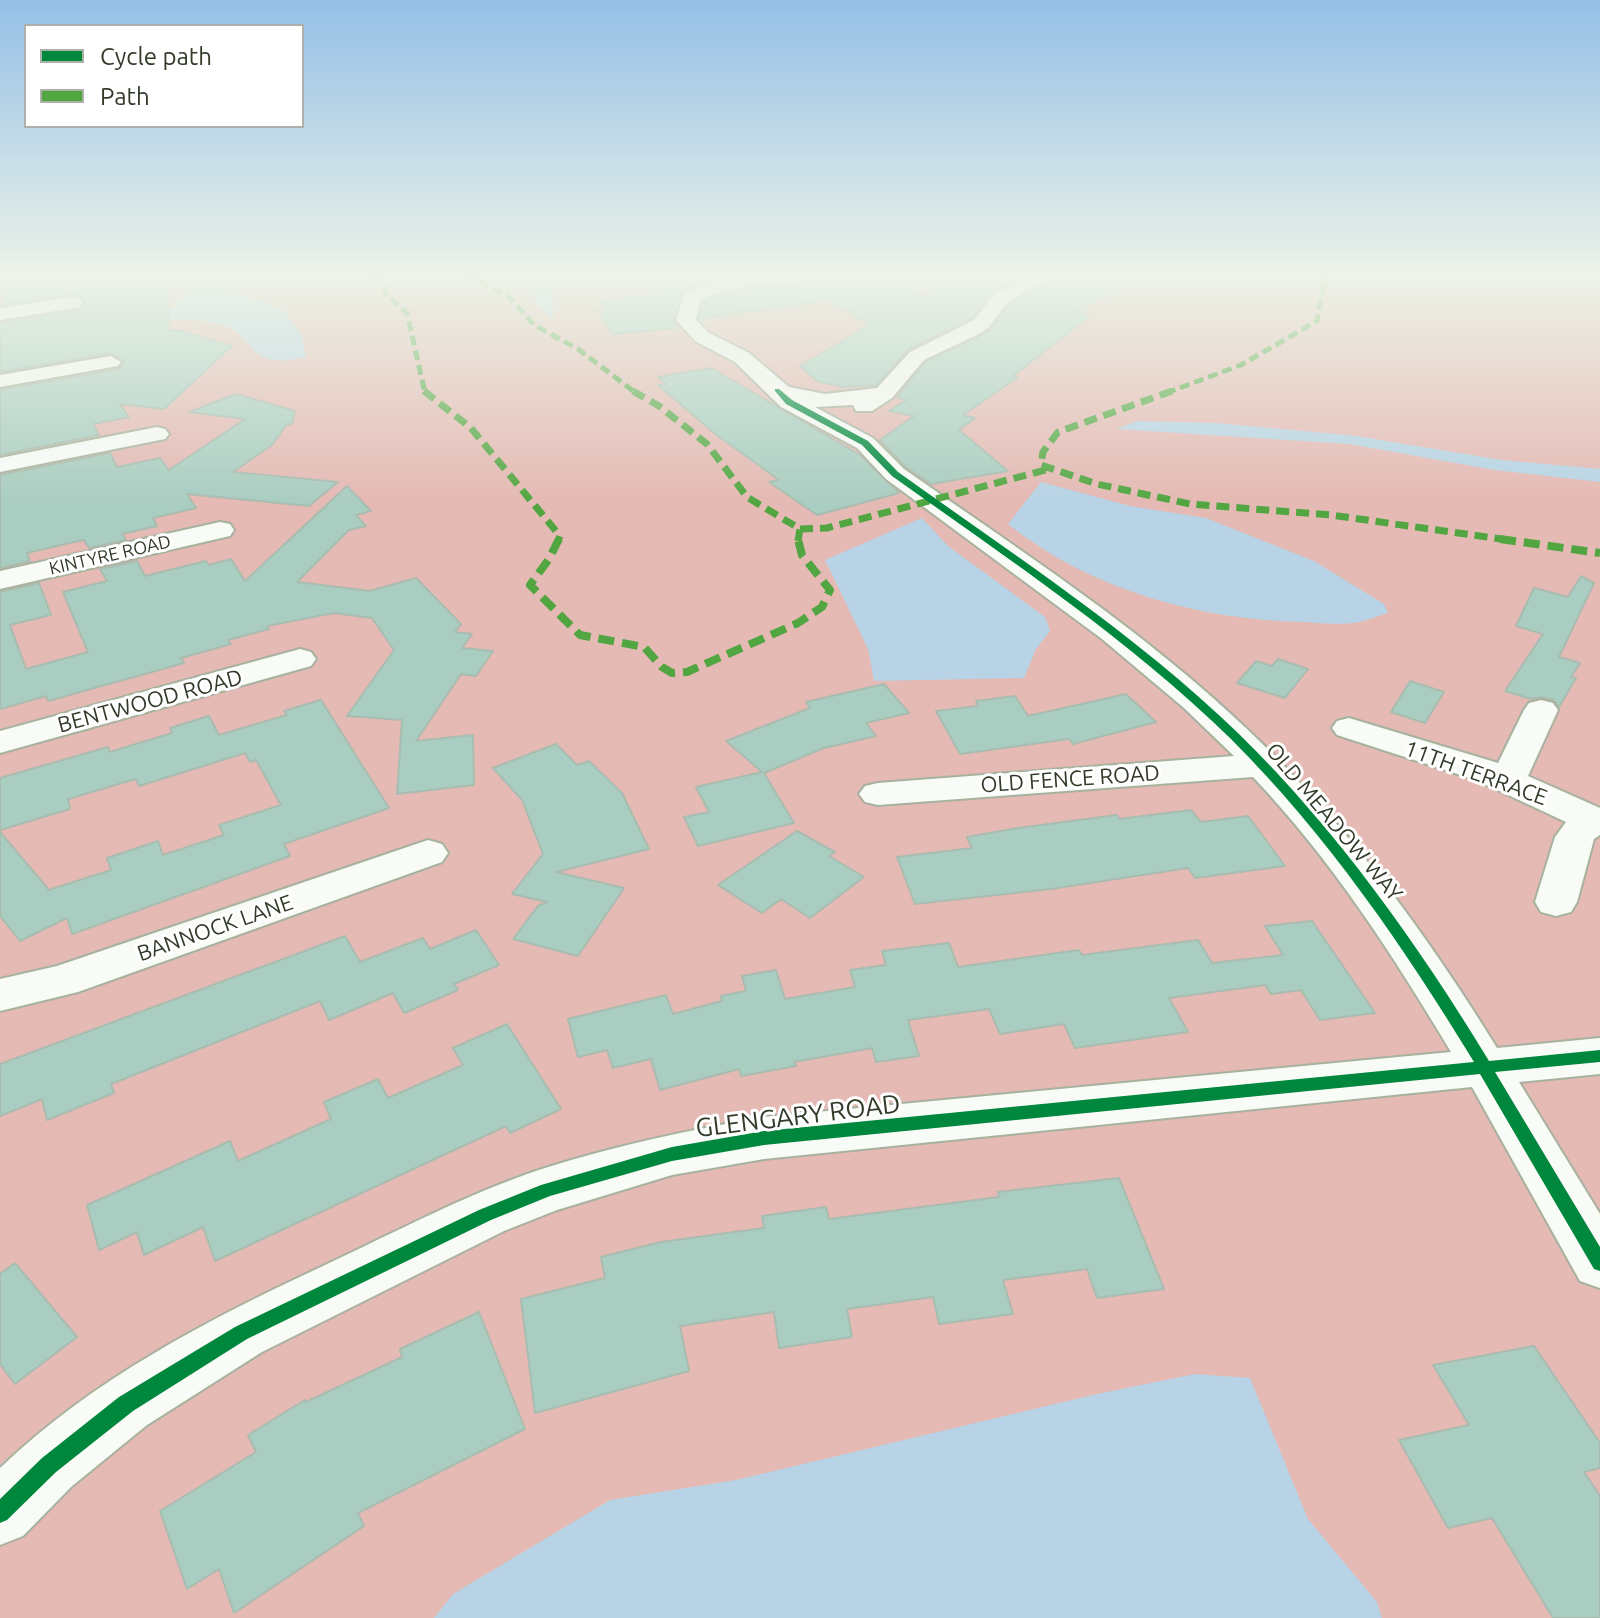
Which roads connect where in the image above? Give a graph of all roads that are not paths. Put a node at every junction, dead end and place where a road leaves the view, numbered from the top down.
1 (728, 351) edge
2 (929, 351) edge
3 (111, 362) dead end
4 (0, 381) edge
5 (777, 390) junction
6 (884, 393) junction
7 (832, 424) junction
8 (157, 434) dead end
9 (0, 465) edge
10 (220, 530) dead end
11 (0, 580) edge
12 (300, 659) dead end
13 (1541, 710) dead end
14 (1349, 728) dead end
15 (0, 742) edge
16 (1263, 765) junction
17 (1507, 781) junction
18 (878, 794) dead end
19 (1595, 821) edge
20 (428, 853) dead end
21 (1556, 902) dead end
22 (0, 995) edge
23 (1600, 1056) edge
24 (1484, 1067) junction
25 (1600, 1263) edge
26 (0, 1513) edge

1 - 5 street, OLD MEADOW WAY
2 - 6 street
3 - 4 street
5 - 6 street
5 - 7 street, OLD MEADOW WAY
6 - 7 street
7 - 16 street, OLD MEADOW WAY
8 - 9 street
10 - 11 street, KINTYRE ROAD
12 - 15 street, BENTWOOD ROAD
13 - 17 street
14 - 17 street, 11TH TERRACE
16 - 18 street, OLD FENCE ROAD
16 - 24 street, OLD MEADOW WAY
17 - 19 street, 11TH TERRACE
19 - 21 street
20 - 22 street, BANNOCK LANE
23 - 24 street, GLENGARY ROAD
24 - 25 street, OLD MEADOW WAY
24 - 26 street, GLENGARY ROAD

